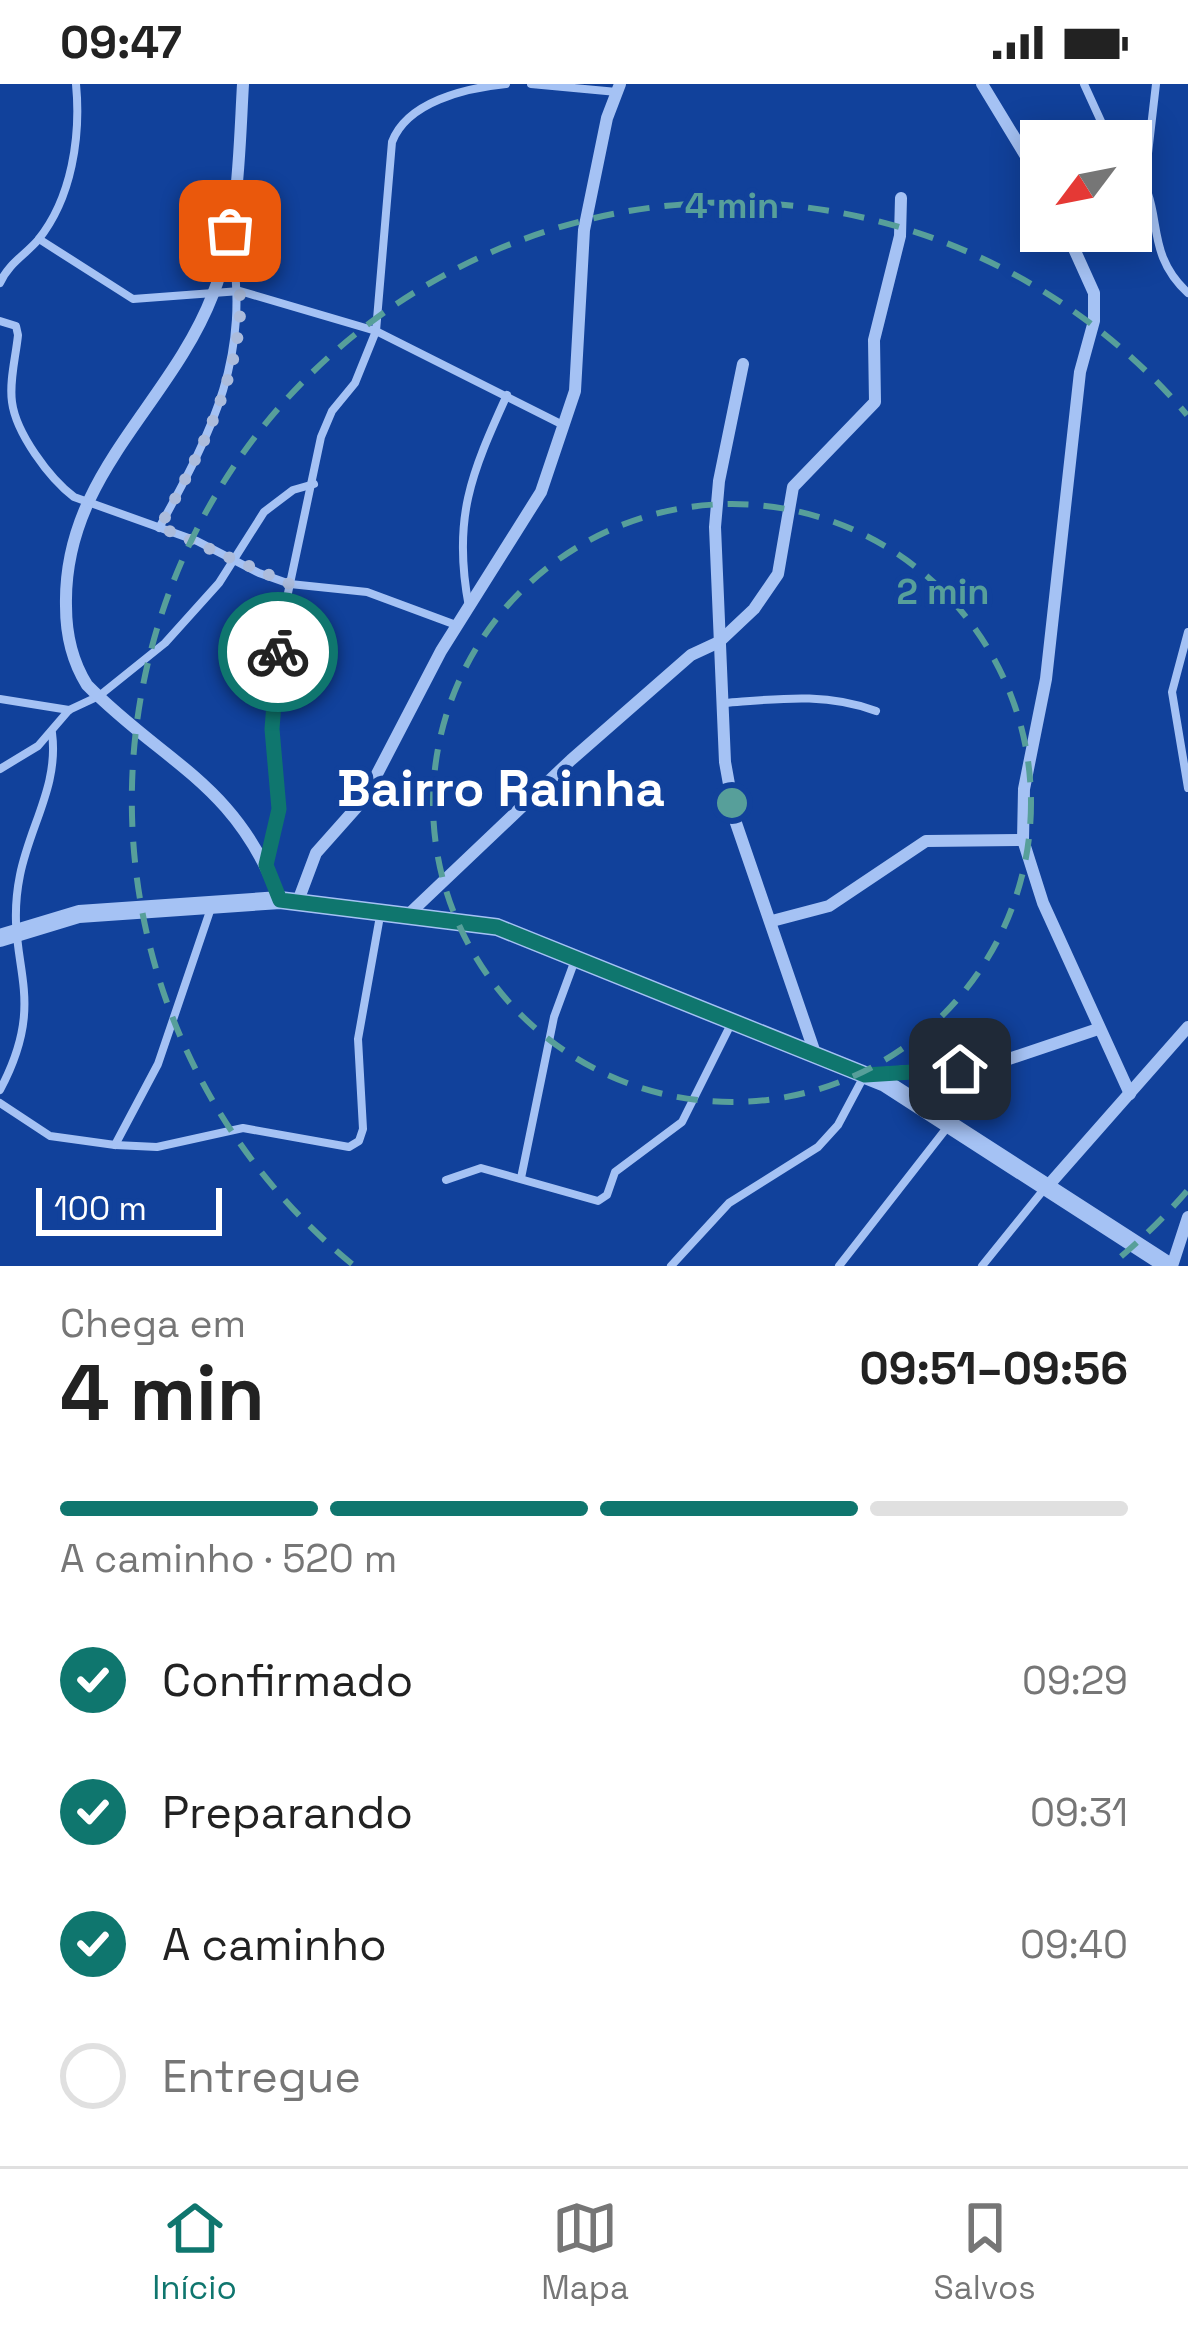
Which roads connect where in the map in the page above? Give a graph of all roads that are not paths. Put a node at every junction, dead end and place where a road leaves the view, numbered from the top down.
1 (76, 84) edge
2 (243, 84) edge
3 (506, 84) edge
4 (531, 84) edge
5 (982, 84) edge
6 (1084, 84) edge
7 (1156, 84) edge
8 (618, 88) edge
9 (1100, 120) edge
10 (1152, 120) edge
11 (1020, 146) edge
12 (901, 198) dead end
13 (1152, 222) edge
14 (230, 231) junction
15 (39, 238) junction
16 (1076, 252) edge
17 (0, 283) edge
18 (215, 291) junction
19 (240, 291) junction
20 (1188, 293) edge
21 (0, 321) edge
22 (376, 331) junction
23 (743, 364) dead end
24 (11, 392) junction
25 (507, 394) junction
26 (0, 403) edge
27 (565, 426) junction
28 (314, 484) junction
29 (85, 504) junction
30 (160, 527) junction
31 (232, 560) junction
32 (290, 584) junction
33 (469, 608) junction
34 (458, 626) junction
35 (1188, 632) edge
36 (719, 642) junction
37 (99, 696) junction
38 (0, 699) edge
39 (725, 703) junction
40 (68, 710) junction
41 (875, 711) dead end
42 (52, 733) junction
43 (0, 769) edge
44 (1188, 788) edge
45 (1023, 840) junction
46 (266, 865) junction
47 (289, 900) junction
48 (212, 904) junction
49 (382, 910) junction
50 (410, 913) junction
51 (772, 921) junction
52 (9, 935) edge
53 (576, 958) junction
54 (732, 1023) junction
55 (1188, 1028) edge
56 (1098, 1029) junction
57 (815, 1053) junction
58 (865, 1075) junction
59 (0, 1090) edge
60 (1130, 1094) junction
61 (0, 1102) edge
62 (951, 1122) junction
63 (115, 1145) junction
64 (521, 1178) junction
65 (446, 1180) dead end
66 (1046, 1187) junction
67 (1188, 1217) edge
68 (671, 1266) edge
69 (838, 1266) edge
70 (982, 1266) edge
71 (1171, 1266) edge

1 - 15 lane
2 - 14 street
3 - 22 lane
4 - 8 lane
5 - 11 street
6 - 9 lane
7 - 10 lane
8 - 27 street
12 - 36 street
13 - 20 lane
14 - 18 street
14 - 19 lane
15 - 17 lane
15 - 18 lane
16 - 45 street
18 - 19 lane
18 - 29 street
19 - 22 lane
19 - 30 lane
21 - 24 lane
22 - 25 lane
22 - 28 lane
23 - 36 street
24 - 26 lane
24 - 29 lane
25 - 27 lane
25 - 33 lane
27 - 33 street
28 - 31 lane
28 - 32 lane
29 - 30 lane
29 - 37 street
30 - 31 lane
31 - 32 lane
31 - 37 lane
32 - 34 lane
32 - 46 lane
33 - 34 street
34 - 47 street
35 - 44 lane
36 - 39 street
36 - 50 street
37 - 40 lane
37 - 46 street
38 - 40 lane
39 - 41 lane
39 - 51 street
40 - 42 lane
42 - 43 lane
42 - 52 lane
45 - 51 street
45 - 56 street
46 - 47 street
47 - 48 street
47 - 49 street
48 - 52 street
48 - 63 lane
49 - 50 street
49 - 63 lane
50 - 53 street
51 - 57 street
52 - 59 lane
53 - 54 street
53 - 64 lane
54 - 57 street
54 - 64 lane
55 - 60 street
56 - 58 street
56 - 60 street
57 - 58 street
58 - 62 street
58 - 68 lane
60 - 66 street
61 - 63 lane
62 - 66 street
62 - 69 lane
64 - 65 lane
66 - 70 lane
66 - 71 street
67 - 71 street

